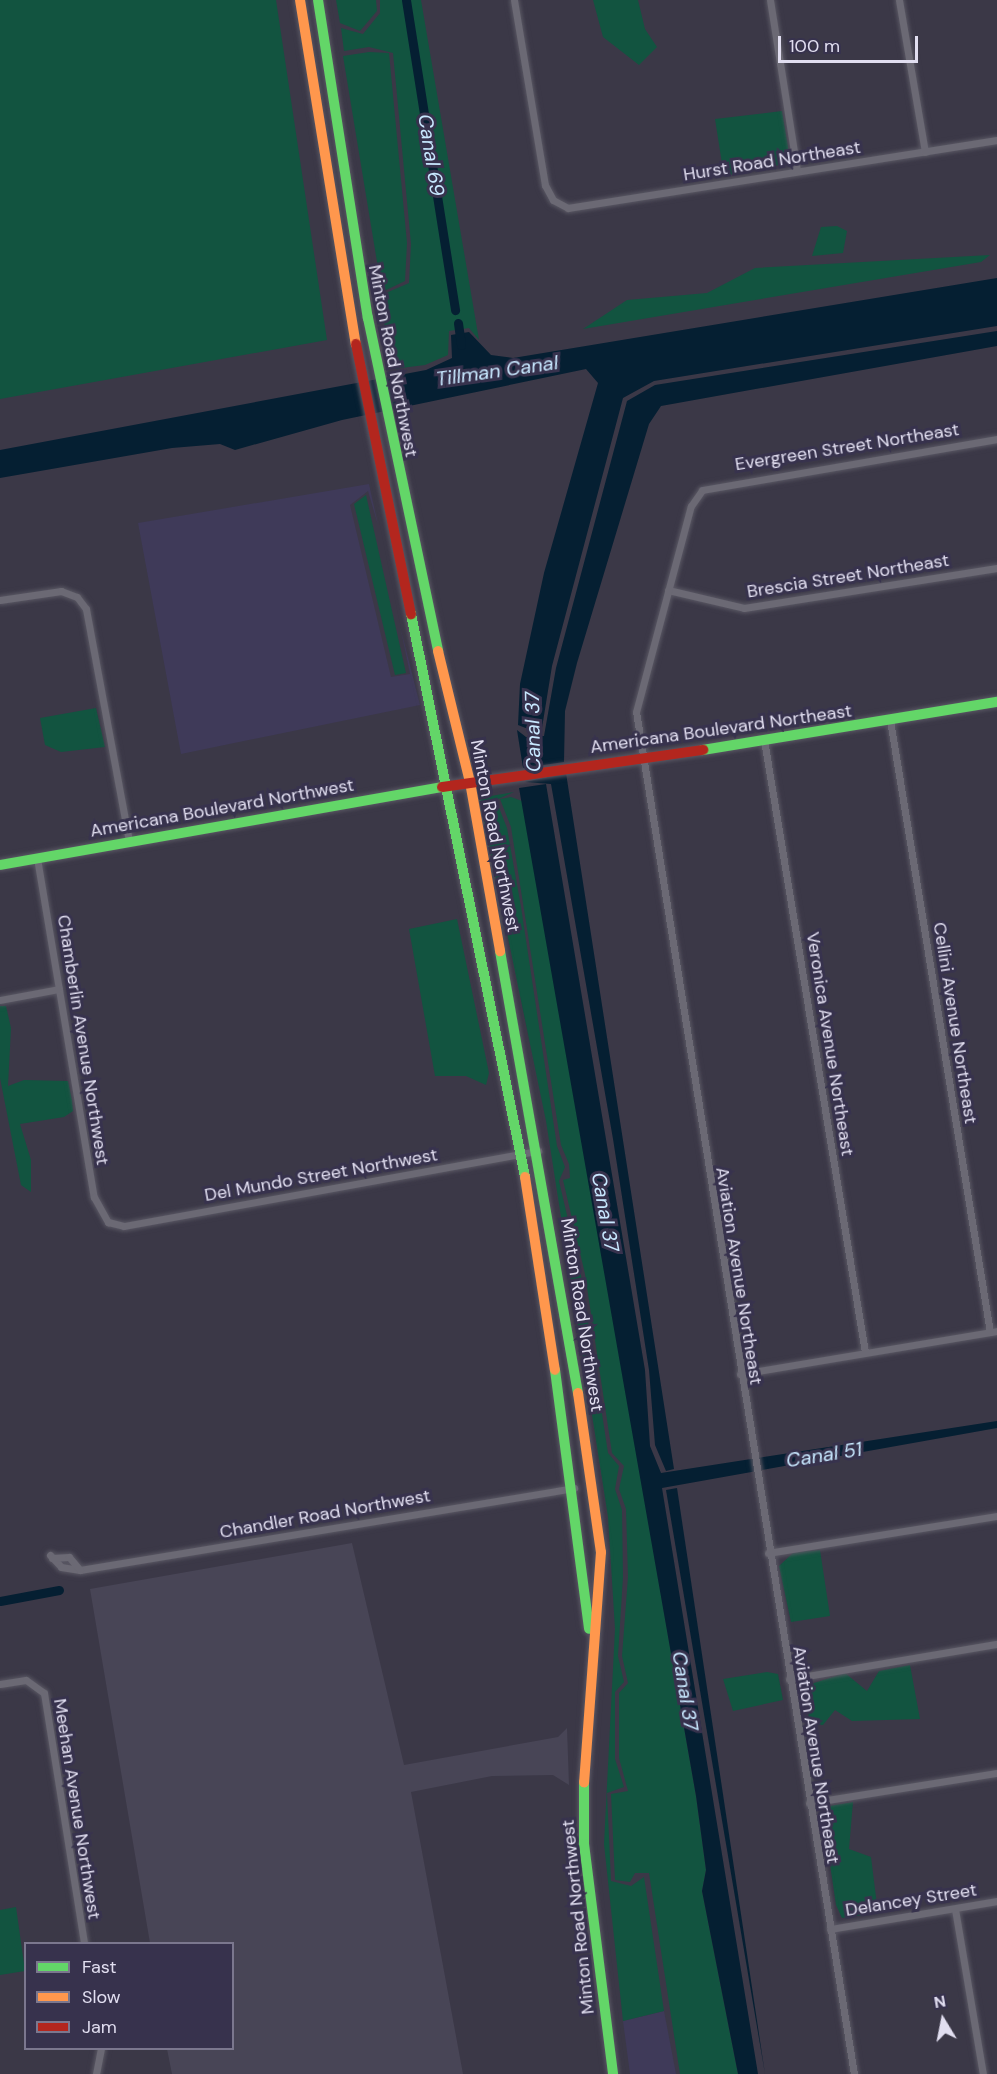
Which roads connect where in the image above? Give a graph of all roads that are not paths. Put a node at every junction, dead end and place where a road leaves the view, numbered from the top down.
1 (300, 0) edge
2 (318, 0) edge
3 (514, 0) edge
4 (770, 0) edge
5 (899, 0) edge
6 (997, 140) edge
7 (925, 152) junction
8 (797, 171) junction
9 (997, 439) edge
10 (702, 490) joint
11 (997, 568) edge
12 (668, 590) junction
13 (0, 600) edge
14 (997, 702) edge
15 (890, 720) junction
16 (764, 740) junction
17 (639, 760) junction
18 (470, 782) junction
19 (449, 786) junction
20 (129, 841) junction
21 (37, 858) junction
22 (0, 865) edge
23 (59, 989) junction
24 (0, 1000) edge
25 (538, 1150) junction
26 (521, 1154) junction
27 (108, 1222) joint
28 (994, 1331) edge
29 (865, 1352) junction
30 (740, 1374) junction
31 (574, 1488) junction
32 (997, 1516) edge
33 (768, 1553) junction
34 (80, 1570) junction
35 (997, 1644) edge
36 (789, 1679) junction
37 (0, 1684) edge
38 (591, 1684) junction
39 (997, 1773) edge
40 (809, 1803) junction
41 (997, 1901) edge
42 (955, 1909) junction
43 (830, 1929) junction
44 (84, 1942) edge
45 (101, 2050) edge
46 (96, 2074) edge
47 (613, 2074) edge
48 (854, 2074) edge
49 (983, 2074) edge

1 - 19 main road, Minton Road Northwest
2 - 18 main road, Minton Road Northwest
3 - 8 street, Hurst Road Northeast
4 - 8 street
5 - 7 street
6 - 7 street, Hurst Road Northeast
7 - 8 street, Hurst Road Northeast
9 - 10 street, Evergreen Street Northeast
10 - 12 street, Aviation Avenue Northeast
11 - 12 street, Brescia Street Northeast
12 - 17 street, Aviation Avenue Northeast
13 - 20 street
14 - 15 main road, Americana Boulevard Northeast
15 - 16 main road, Americana Boulevard Northeast
15 - 28 street, Cellini Avenue Northeast
16 - 17 main road, Americana Boulevard Northeast
16 - 29 street, Veronica Avenue Northeast
17 - 18 main road, Americana Boulevard Northeast
17 - 30 street, Aviation Avenue Northeast
18 - 19 main road, Americana Boulevard Northeast
18 - 25 main road, Minton Road Northwest
19 - 20 main road, Americana Boulevard Northwest
19 - 26 main road, Minton Road Northwest
20 - 21 main road, Americana Boulevard Northwest
21 - 22 main road, Americana Boulevard Northwest
21 - 23 street, Chamberlin Avenue Northwest
23 - 24 street
23 - 27 street, Chamberlin Avenue Northwest
25 - 26 street, Del Mundo Street Northwest
25 - 38 main road, Minton Road Northwest
26 - 27 street, Del Mundo Street Northwest
26 - 31 main road, Minton Road Northwest
28 - 29 street
29 - 30 street
30 - 33 street, Aviation Avenue Northeast
31 - 34 street, Chandler Road Northwest
31 - 38 main road, Minton Road Northwest
32 - 33 street
33 - 36 street, Aviation Avenue Northeast
34 - 34 street
35 - 36 street
36 - 40 street, Aviation Avenue Northeast
37 - 44 street, Meehan Avenue Northwest
38 - 47 main road, Minton Road Northwest
39 - 40 street
40 - 43 street, Aviation Avenue Northeast
41 - 42 street, Delancey Street
42 - 43 street, Delancey Street
42 - 49 street
43 - 48 street, Aviation Avenue Northeast
45 - 46 street

